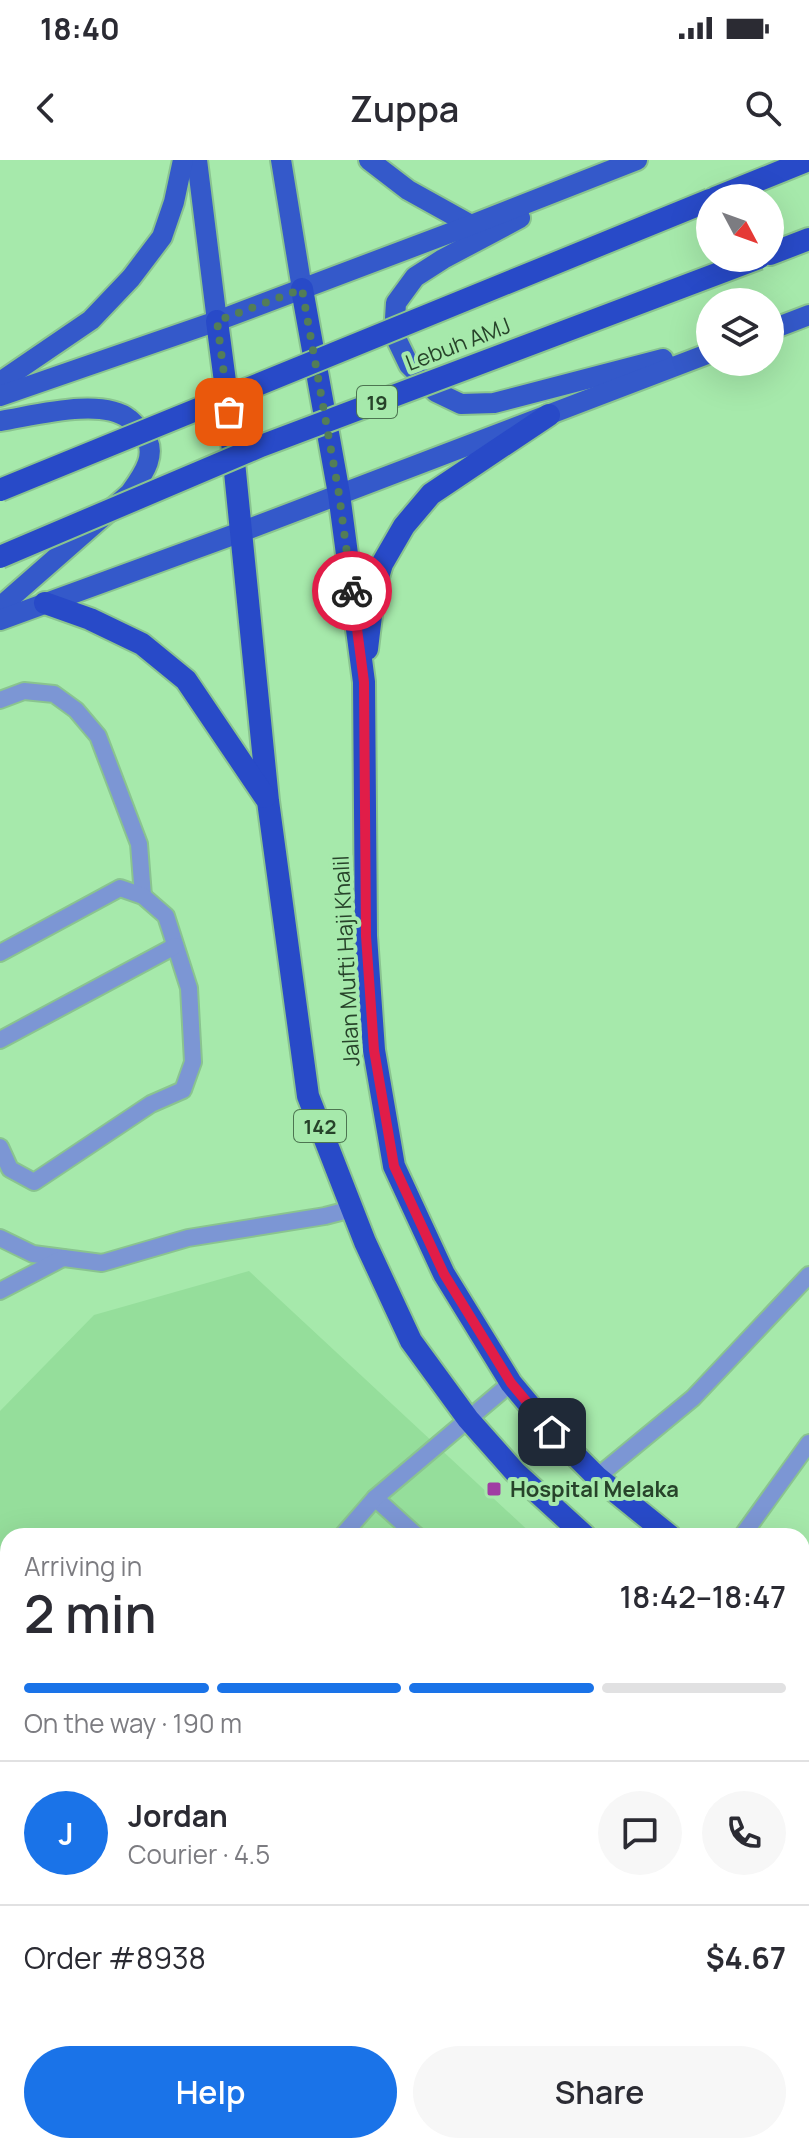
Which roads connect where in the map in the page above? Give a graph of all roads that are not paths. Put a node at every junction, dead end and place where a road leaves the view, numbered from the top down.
1 (183, 160) edge
2 (197, 160) edge
3 (281, 160) edge
4 (369, 160) edge
5 (637, 160) edge
6 (809, 160) edge
7 (597, 177) junction
8 (750, 184) edge
9 (696, 206) edge
10 (471, 225) junction
11 (809, 239) edge
12 (784, 249) edge
13 (722, 272) edge
14 (302, 289) junction
15 (809, 315) edge
16 (217, 321) junction
17 (784, 325) edge
18 (696, 353) edge
19 (696, 356) edge
20 (0, 382) edge
21 (0, 396) edge
22 (549, 415) junction
23 (0, 421) edge
24 (0, 490) edge
25 (339, 494) junction
26 (241, 532) junction
27 (0, 557) edge
28 (45, 603) junction
29 (0, 607) edge
30 (0, 620) edge
31 (364, 682) junction
32 (0, 700) edge
33 (268, 801) junction
34 (143, 896) junction
35 (175, 946) junction
36 (0, 953) edge
37 (0, 1040) edge
38 (0, 1147) edge
39 (352, 1209) junction
40 (4, 1244) edge
41 (63, 1258) junction
42 (809, 1275) edge
43 (0, 1291) edge
44 (511, 1383) junction
45 (468, 1419) junction
46 (809, 1443) edge
47 (597, 1477) junction
48 (375, 1498) junction
49 (349, 1528) edge
50 (408, 1528) edge
51 (576, 1528) edge
52 (660, 1528) edge
53 (748, 1528) edge

1 - 20 main road
2 - 16 main road
3 - 14 main road
4 - 10 main road
5 - 7 main road
6 - 8 highway, Lebuh AMJ
7 - 10 main road
7 - 18 main road
9 - 24 highway, Lebuh AMJ, bridge
10 - 14 main road
11 - 12 highway
13 - 27 highway, Lebuh AMJ / 19, bridge
14 - 16 main road
14 - 25 highway, Jalan Mufti Haji Khalil
15 - 17 main road
16 - 21 main road
16 - 26 highway, 142
19 - 22 main road
22 - 25 main road
22 - 31 highway
23 - 29 main road
25 - 26 main road
25 - 31 highway, Jalan Mufti Haji Khalil
26 - 28 main road
26 - 33 highway, 142
28 - 30 main road
28 - 33 highway
31 - 44 highway, Jalan Mufti Haji Khalil
32 - 34 street
33 - 39 highway, 142
34 - 35 street
34 - 36 street
35 - 37 street
35 - 38 street
39 - 41 street
39 - 45 highway, 142
40 - 41 street
41 - 43 street
42 - 47 street
44 - 45 street
44 - 47 highway, Jalan Mufti Haji Khalil
45 - 48 street
45 - 51 highway, 142
46 - 53 street
47 - 52 highway, Jalan Mufti Haji Khalil
48 - 49 street
48 - 50 street

